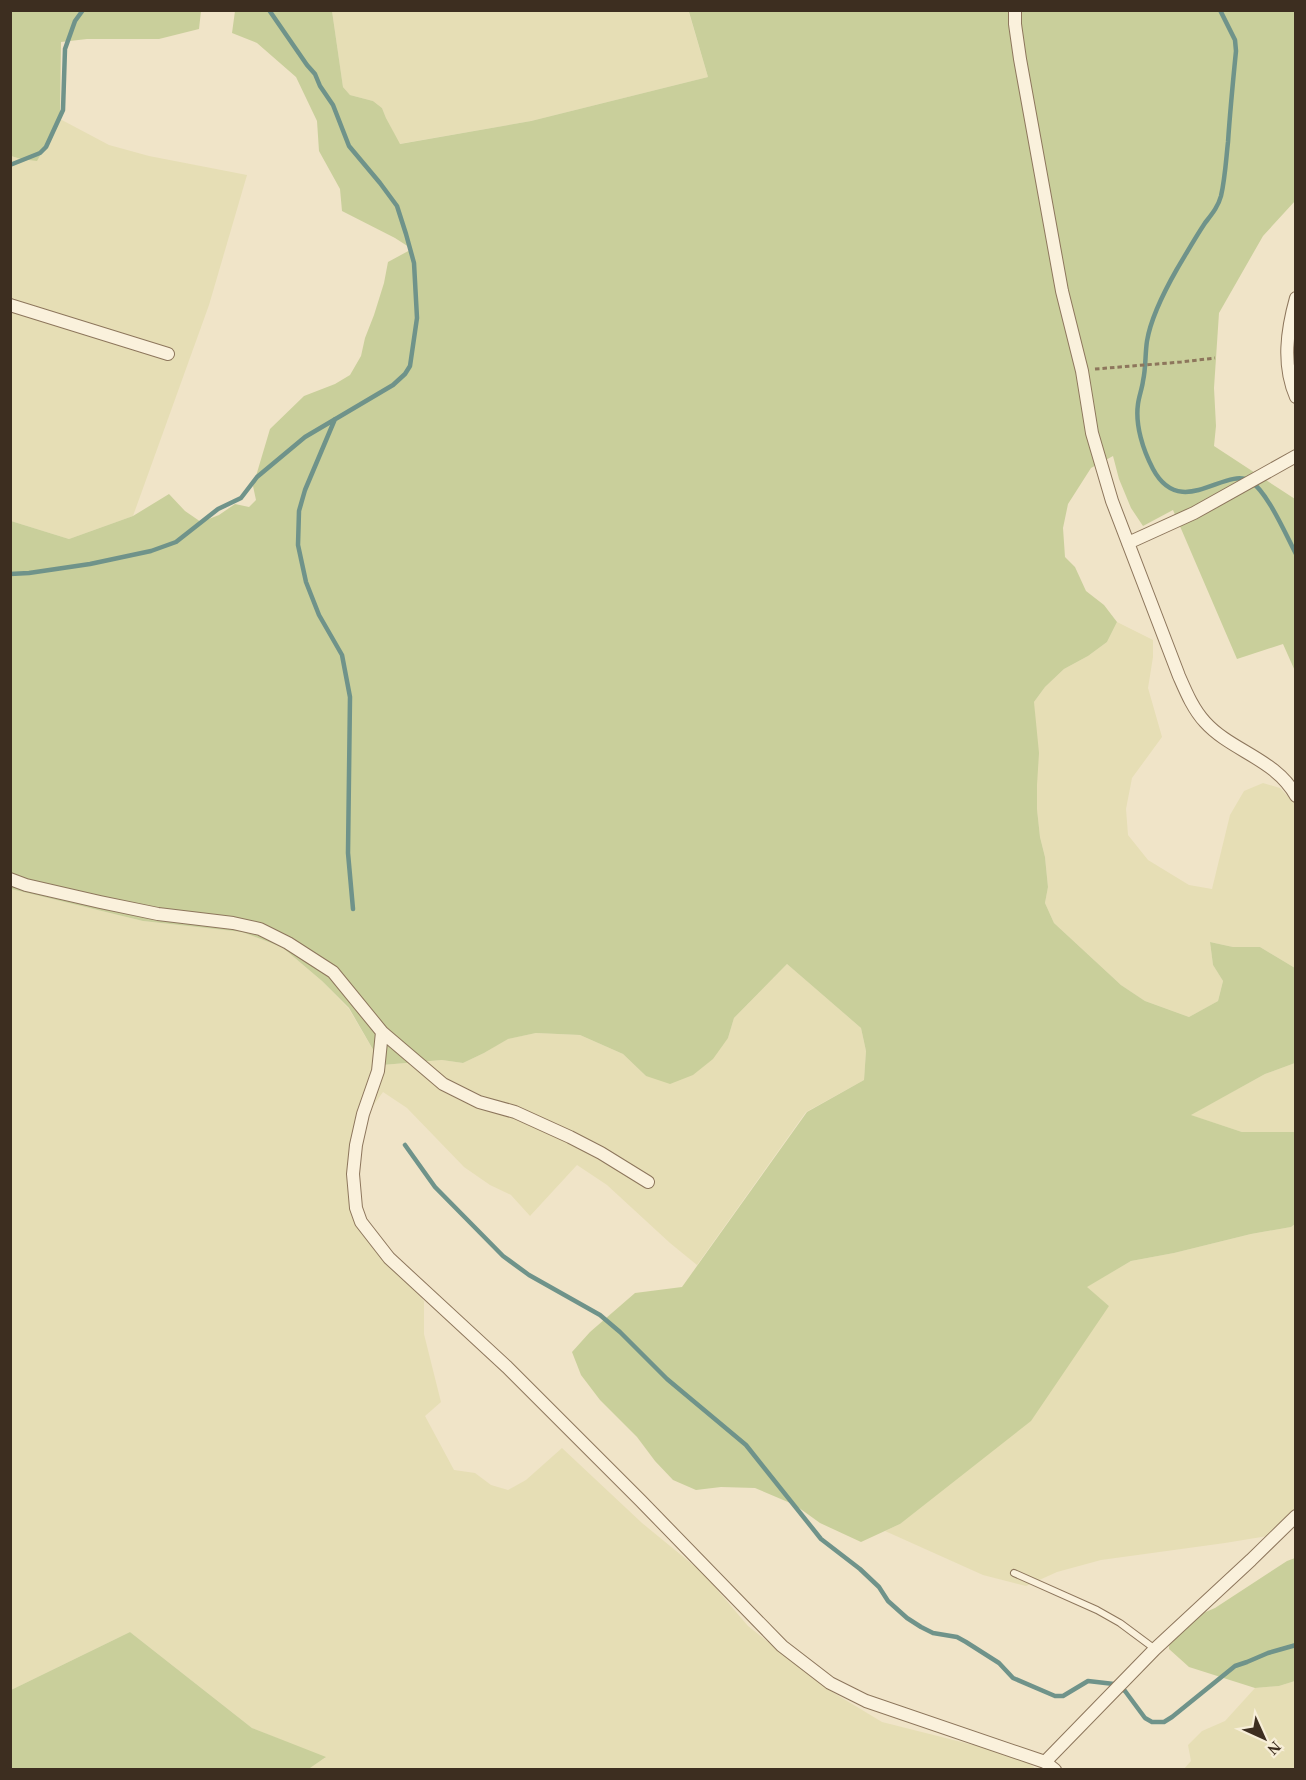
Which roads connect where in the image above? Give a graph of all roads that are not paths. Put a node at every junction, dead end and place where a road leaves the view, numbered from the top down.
1 (1016, 10) edge
2 (1296, 297) edge
3 (10, 305) edge
4 (168, 354) dead end
5 (1296, 397) edge
6 (1296, 456) edge
7 (1128, 543) junction
8 (1296, 796) edge
9 (10, 879) edge
10 (382, 1032) junction
11 (648, 1182) dead end
12 (1296, 1516) edge
13 (1014, 1573) dead end
14 (1155, 1649) junction
15 (1050, 1766) edge

1 - 7 street
2 - 5 street
3 - 4 street
6 - 7 street
7 - 8 street
9 - 10 street
10 - 11 street
10 - 15 street
12 - 14 street
13 - 14 lane
14 - 15 street

